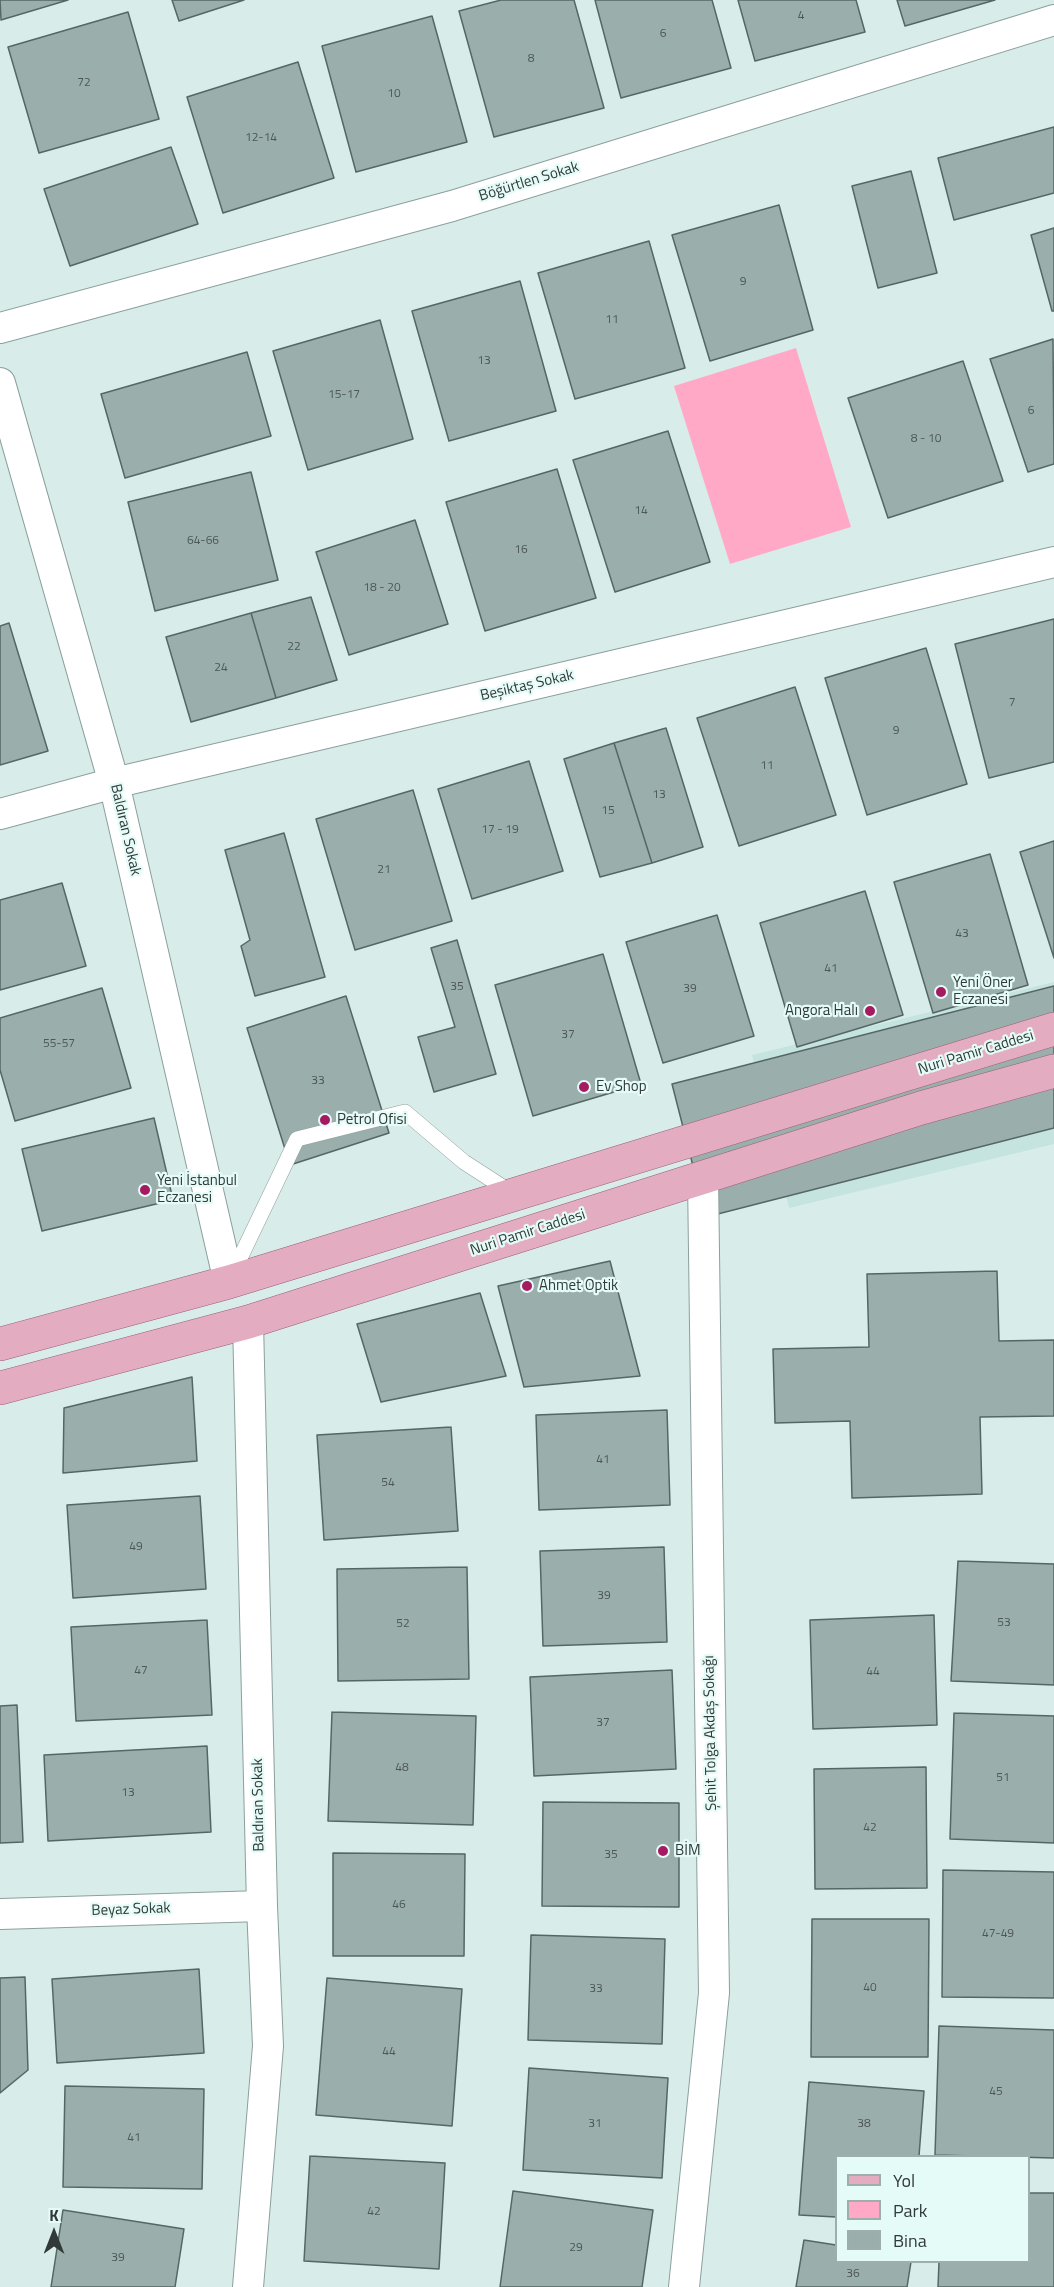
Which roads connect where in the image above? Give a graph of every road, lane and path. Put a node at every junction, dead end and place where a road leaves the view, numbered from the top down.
1 (1054, 20) edge
2 (0, 328) edge
3 (0, 383) edge
4 (1054, 562) edge
5 (114, 783) junction
6 (0, 814) edge
7 (1054, 1029) edge
8 (1054, 1071) edge
9 (703, 1178) junction
10 (514, 1195) junction
11 (229, 1282) junction
12 (248, 1322) junction
13 (0, 1344) edge
14 (0, 1388) edge
15 (262, 1906) junction
16 (0, 1914) edge
17 (248, 2287) edge
18 (684, 2287) edge

1 - 2 street, Böğürtlen Sokak
3 - 5 street, Baldıran Sokak
4 - 5 street, Beşiktaş Sokak
5 - 6 street, Beşiktaş Sokak
5 - 11 street, Baldıran Sokak
7 - 10 main road, Nuri Pamir Caddesi
8 - 9 main road, Nuri Pamir Caddesi
9 - 12 main road, Nuri Pamir Caddesi
9 - 18 street, Şehit Tolga Akdaş Sokağı
10 - 11 main road, Nuri Pamir Caddesi
10 - 11 lane
11 - 13 main road, Nuri Pamir Caddesi
12 - 14 main road, Nuri Pamir Caddesi
12 - 15 street, Baldıran Sokak
15 - 16 street, Beyaz Sokak
15 - 17 street, Baldıran Sokak

